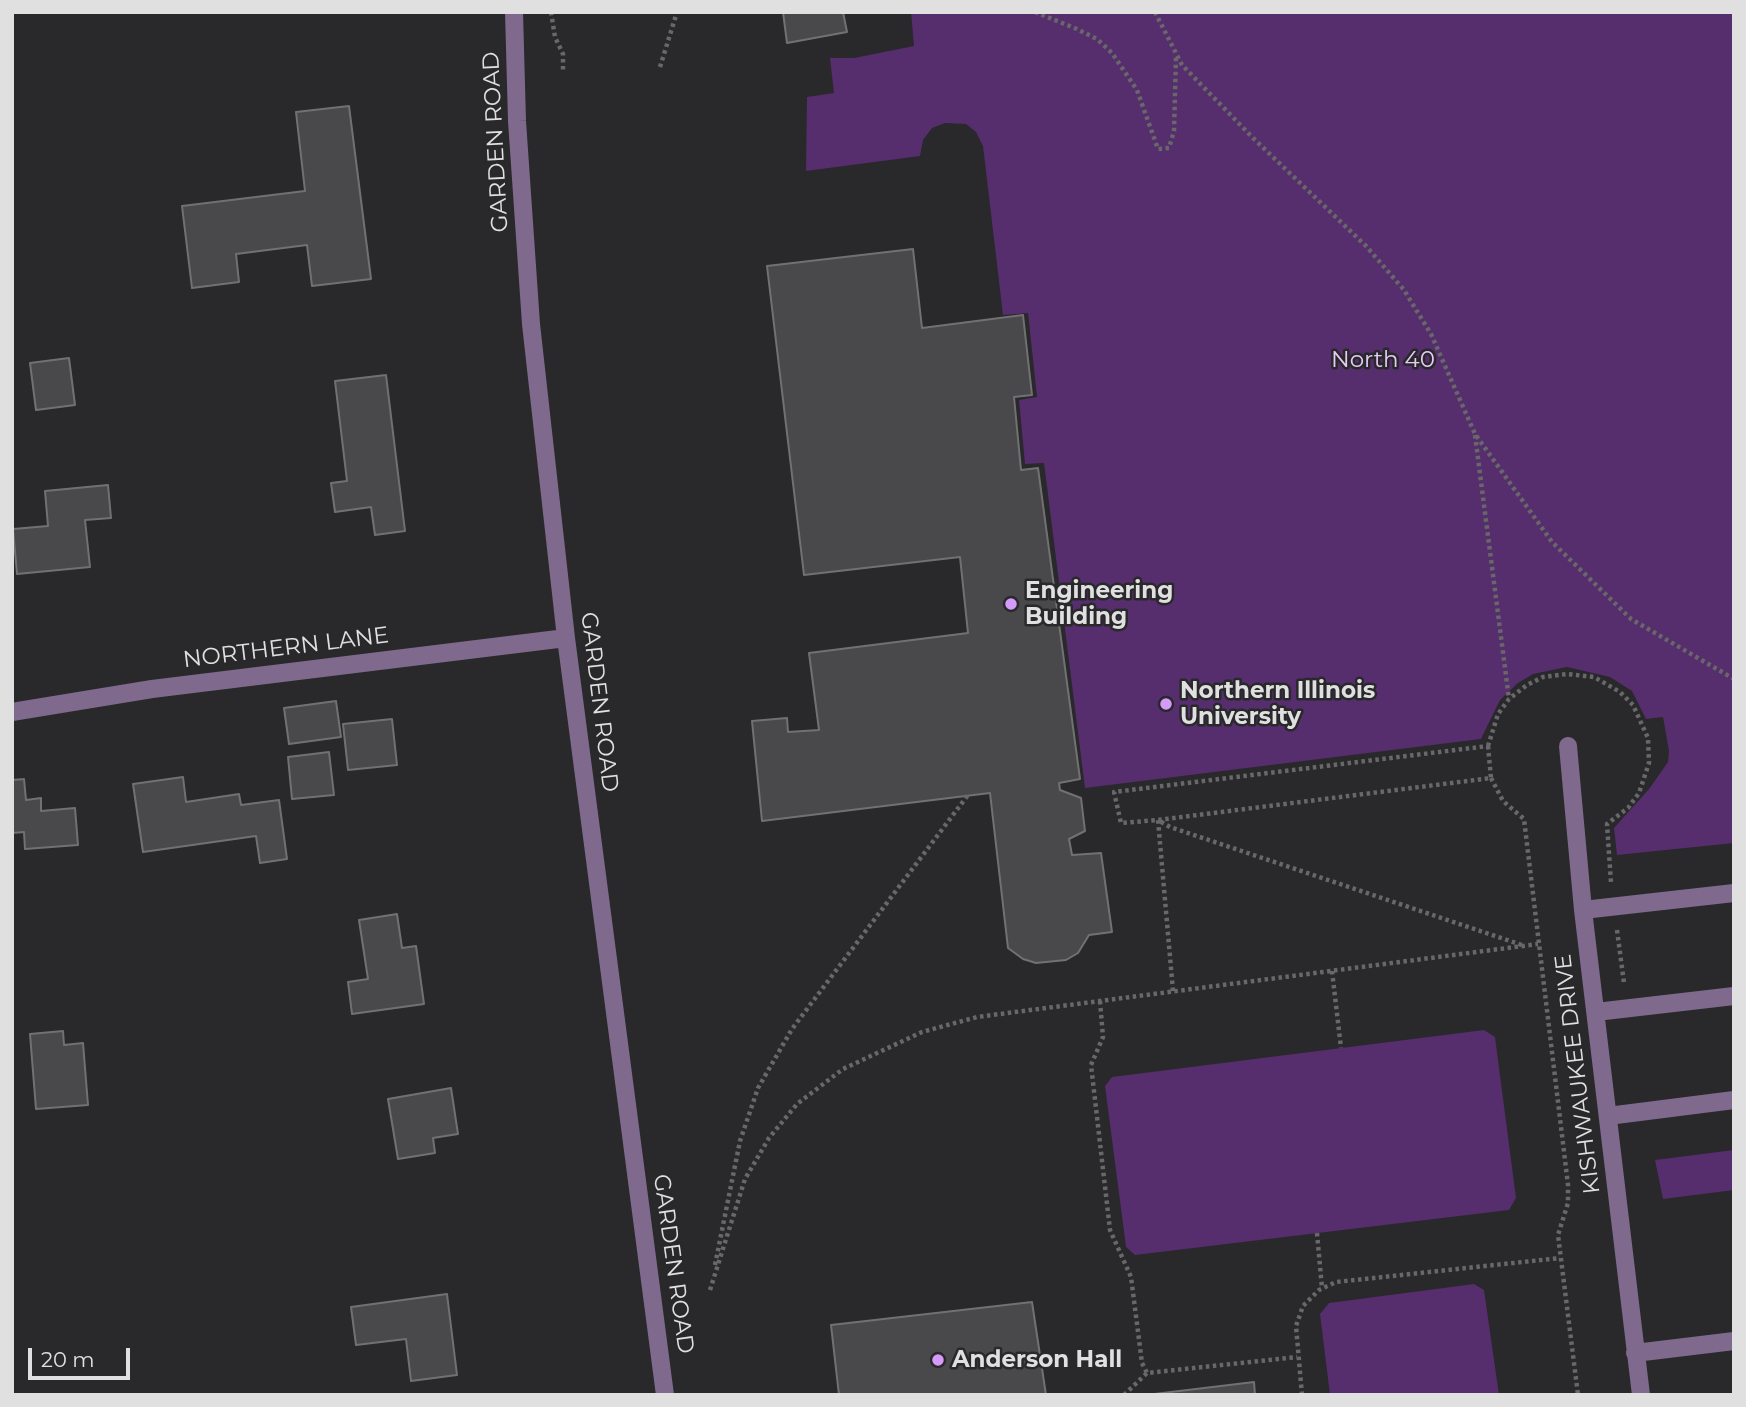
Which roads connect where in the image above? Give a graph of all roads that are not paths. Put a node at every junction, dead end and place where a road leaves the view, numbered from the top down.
1 (514, 12) edge
2 (566, 638) junction
3 (12, 712) edge
4 (1568, 746) dead end
5 (1734, 893) edge
6 (1583, 910) junction
7 (1734, 996) edge
8 (1596, 1012) junction
9 (1734, 1100) edge
10 (1608, 1115) junction
11 (1734, 1341) edge
12 (1635, 1353) junction
13 (665, 1395) edge
14 (1641, 1395) edge

1 - 2 street, GARDEN ROAD
2 - 3 street, NORTHERN LANE
2 - 13 street, GARDEN ROAD
4 - 6 street, KISHWAUKEE DRIVE
5 - 6 street
6 - 8 street, KISHWAUKEE DRIVE
7 - 8 street
8 - 10 street, KISHWAUKEE DRIVE
9 - 10 street
10 - 12 street, KISHWAUKEE DRIVE
11 - 12 street
12 - 14 street, KISHWAUKEE DRIVE

